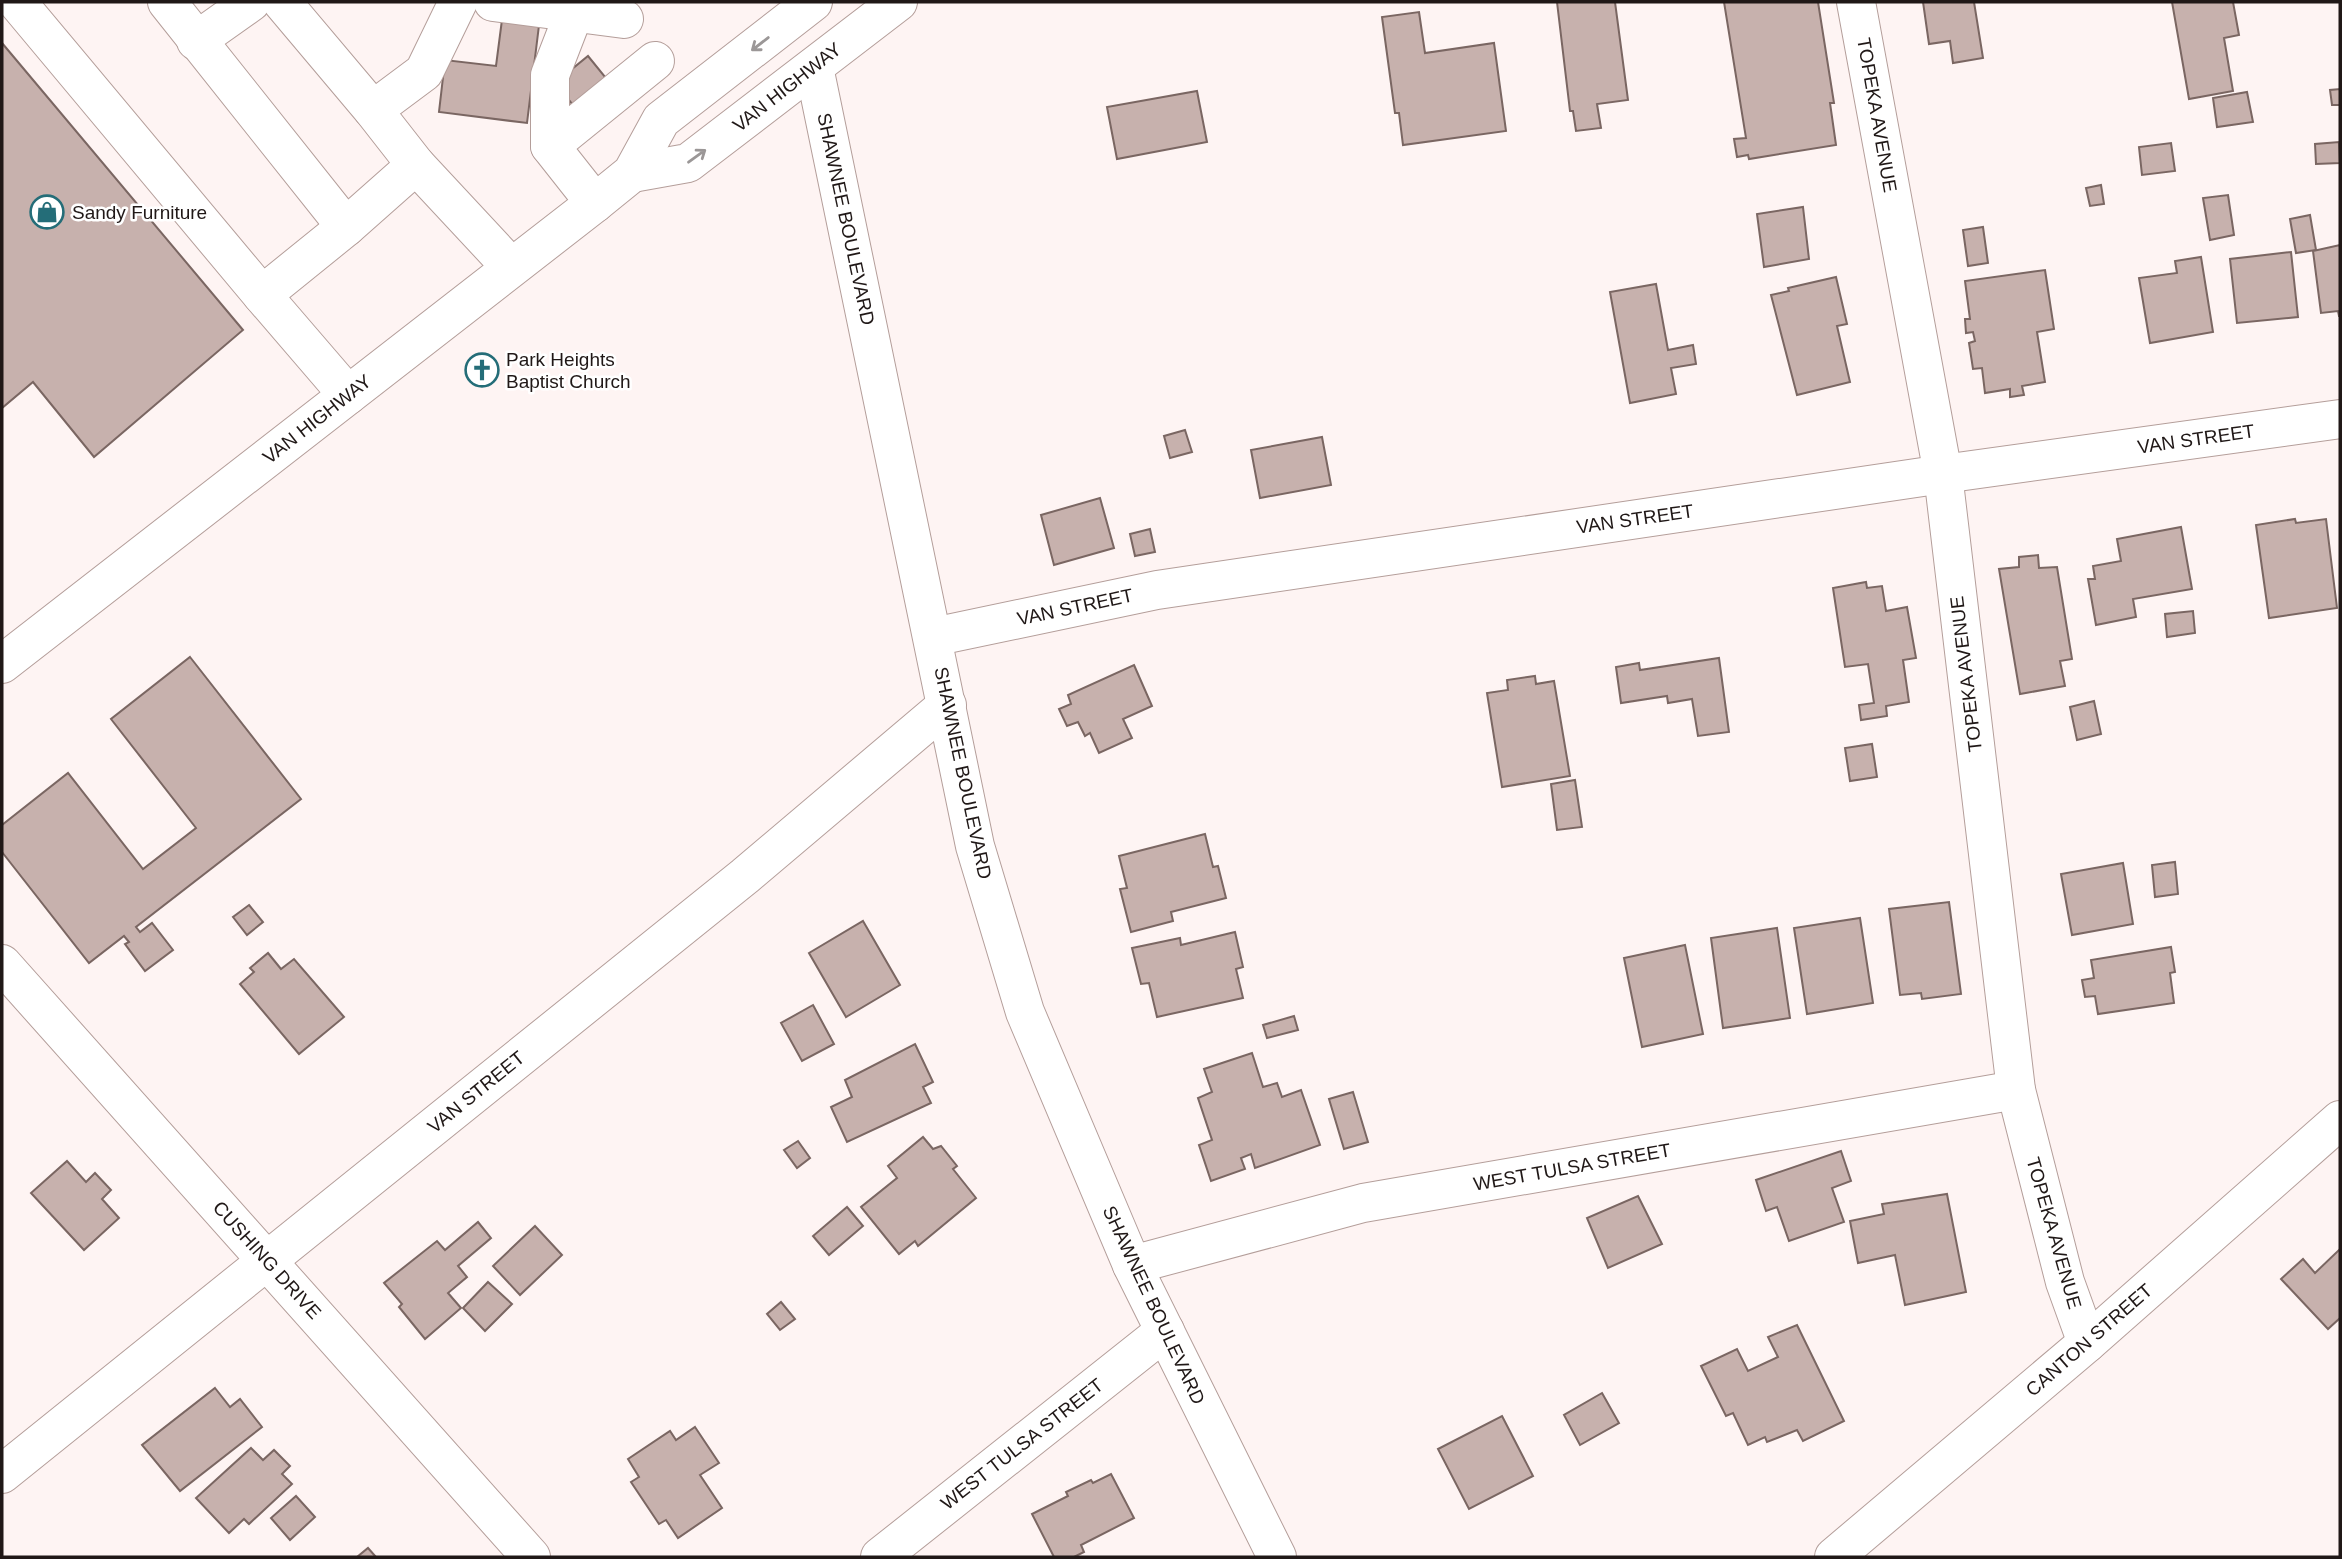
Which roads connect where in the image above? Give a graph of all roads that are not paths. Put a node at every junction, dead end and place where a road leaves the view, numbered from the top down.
1 (17, 2) edge
2 (167, 2) edge
3 (251, 2) edge
4 (282, 2) edge
5 (458, 2) edge
6 (493, 2) edge
7 (813, 2) edge
8 (898, 2) edge
9 (1856, 2) edge
10 (625, 10) edge
11 (574, 13) junction
12 (196, 41) junction
13 (656, 61) junction
14 (814, 67) junction
15 (690, 99) junction
16 (373, 110) junction
17 (550, 146) junction
18 (416, 165) junction
19 (632, 173) junction
20 (595, 203) junction
21 (346, 227) junction
22 (511, 267) junction
23 (262, 295) junction
24 (348, 395) junction
25 (2340, 419) edge
26 (1942, 474) junction
27 (933, 637) junction
28 (2, 664) edge
29 (947, 705) junction
30 (2, 964) edge
31 (2016, 1090) junction
32 (2340, 1120) edge
33 (267, 1261) junction
34 (1132, 1265) junction
35 (1165, 1331) junction
36 (2087, 1343) junction
37 (2, 1474) edge
38 (531, 1557) edge
39 (880, 1557) edge
40 (1277, 1557) edge
41 (1835, 1557) edge

1 - 23 street
2 - 12 street
3 - 12 street
4 - 16 street
5 - 16 street
6 - 11 street
7 -> 15 street, VAN HIGHWAY
8 - 14 street, VAN HIGHWAY
9 - 26 street, TOPEKA AVENUE
10 - 11 street
10 - 13 street
11 - 17 street
12 - 21 street
13 - 15 street
13 - 17 street
19 -> 14 street, VAN HIGHWAY
14 - 27 street, SHAWNEE BOULEVARD
15 - 19 street, VAN HIGHWAY
16 - 18 street
17 - 20 street
18 - 21 street
18 - 22 street
19 - 20 street, VAN HIGHWAY
20 - 22 street, VAN HIGHWAY
21 - 23 street
22 - 24 street, VAN HIGHWAY
23 - 24 street
24 - 28 street, VAN HIGHWAY
25 - 26 street, VAN STREET
26 - 27 street, VAN STREET
26 - 31 street, TOPEKA AVENUE
27 - 29 street, SHAWNEE BOULEVARD
29 - 33 street, VAN STREET
29 - 34 street, SHAWNEE BOULEVARD
30 - 33 street, CUSHING DRIVE
31 - 34 street, WEST TULSA STREET
31 - 36 street, TOPEKA AVENUE
32 - 36 street, CANTON STREET
33 - 37 street, VAN STREET
33 - 38 street, CUSHING DRIVE
34 - 35 street, SHAWNEE BOULEVARD
35 - 39 street, WEST TULSA STREET
35 - 40 street, SHAWNEE BOULEVARD
36 - 41 street, CANTON STREET

